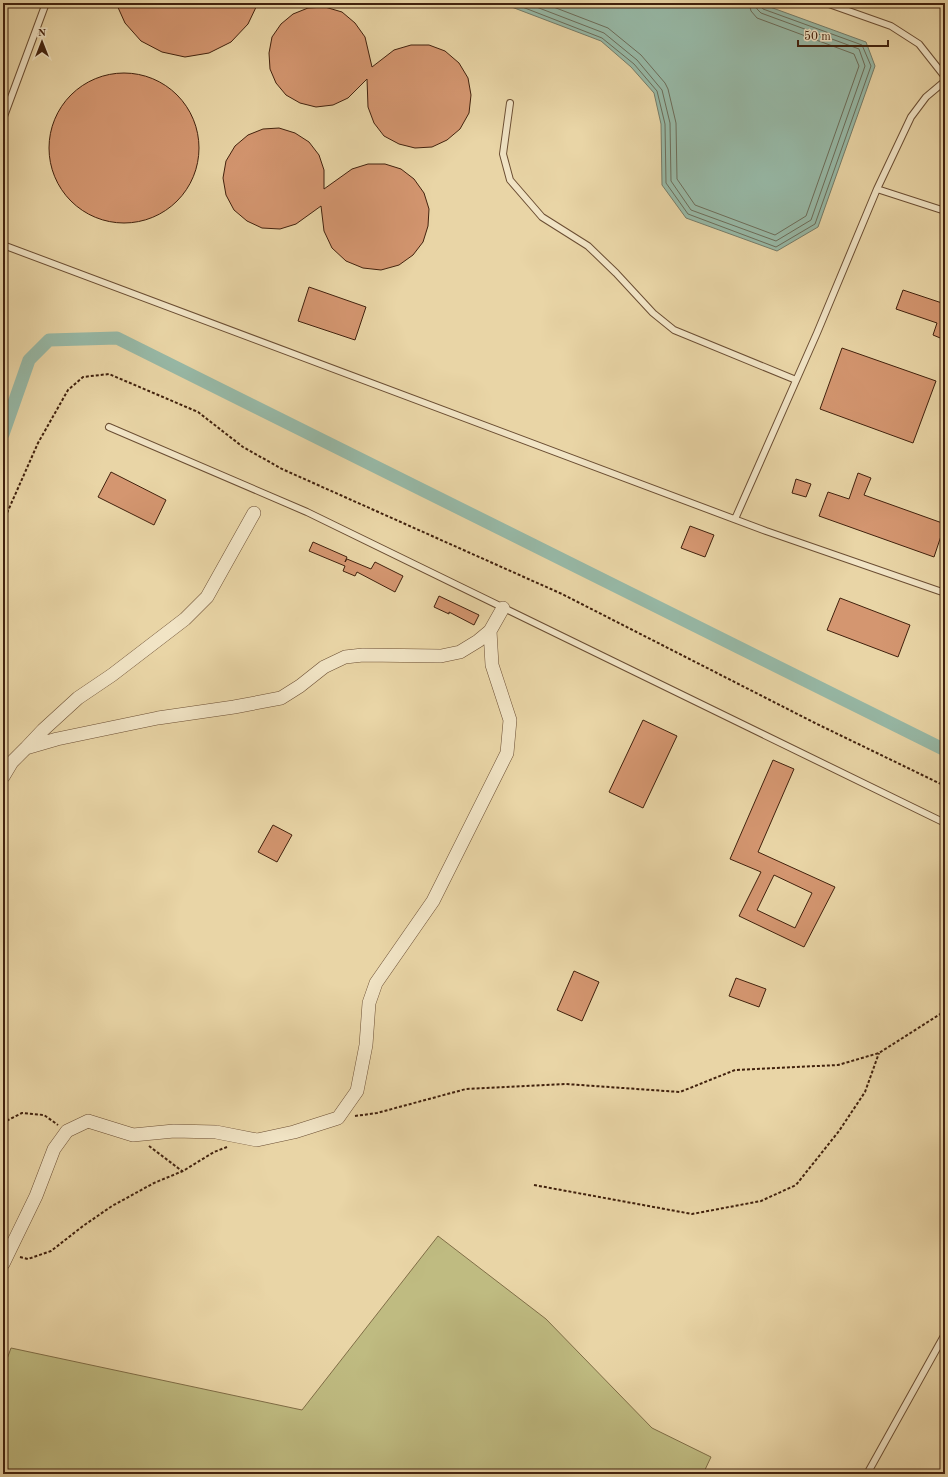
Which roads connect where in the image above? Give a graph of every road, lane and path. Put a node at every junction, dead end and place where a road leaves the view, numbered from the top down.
1 (46, 3) edge
2 (826, 3) edge
3 (945, 77) edge
4 (945, 82) edge
5 (510, 103) dead end
6 (3, 119) edge
7 (877, 189) junction
8 (945, 211) edge
9 (3, 245) edge
10 (796, 380) junction
11 (109, 427) dead end
12 (254, 513) dead end
13 (735, 520) junction
14 (3, 522) edge
15 (945, 593) edge
16 (502, 608) junction
17 (490, 631) junction
18 (26, 748) junction
19 (3, 777) edge
20 (945, 786) edge
21 (945, 823) edge
22 (945, 1011) edge
23 (879, 1053) junction
24 (338, 1118) junction
25 (3, 1124) edge
26 (67, 1131) junction
27 (134, 1135) junction
28 (229, 1147) dead end
29 (183, 1171) junction
30 (534, 1185) dead end
31 (5, 1260) edge
32 (945, 1334) edge
33 (867, 1474) edge

1 - 6 lane
2 - 3 lane
4 - 7 lane
5 - 10 lane
7 - 8 lane
7 - 10 lane
9 - 13 lane
10 - 13 lane
11 - 16 lane
12 - 18 street
13 - 15 lane
14 - 20 path
16 - 17 street
16 - 21 lane
17 - 18 street
17 - 24 street
18 - 19 street
22 - 23 path
23 - 24 path
23 - 30 path
24 - 27 street
25 - 26 path
26 - 27 street
26 - 31 street
27 - 29 path
28 - 29 path
29 - 31 path
32 - 33 lane

